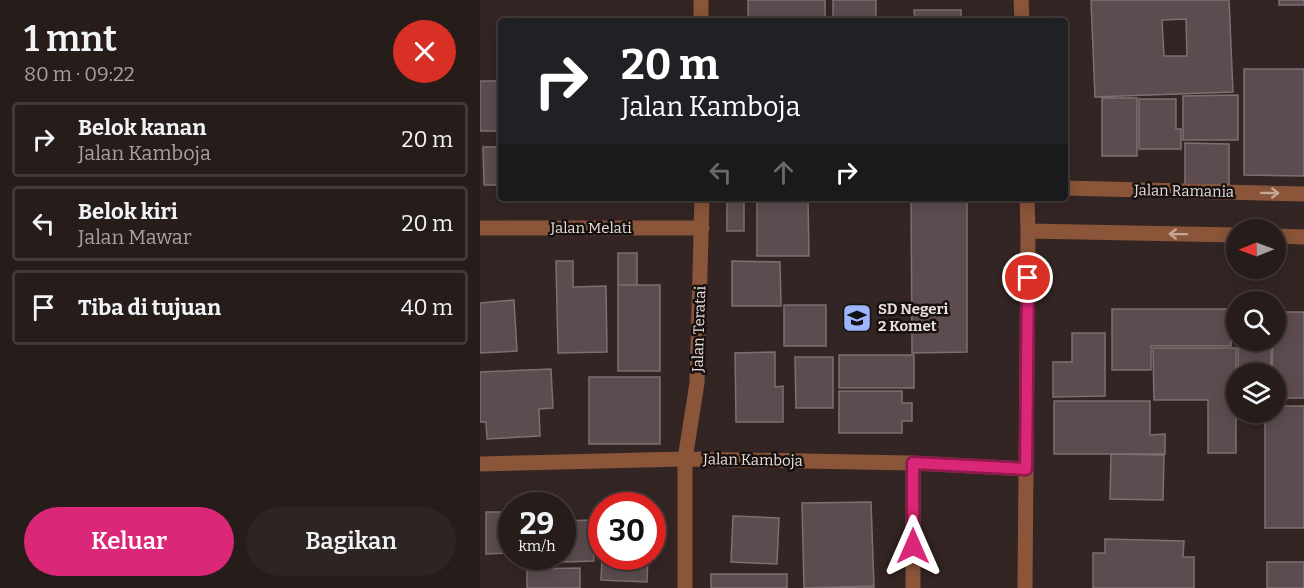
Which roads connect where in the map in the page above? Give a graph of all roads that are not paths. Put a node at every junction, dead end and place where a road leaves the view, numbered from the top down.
1 (701, 0) edge
2 (1021, 0) edge
3 (701, 18) edge
4 (1022, 18) edge
5 (1068, 188) edge
6 (1304, 194) edge
7 (702, 201) edge
8 (1027, 201) edge
9 (480, 228) edge
10 (702, 228) junction
11 (1028, 231) junction
12 (1226, 235) edge
13 (1286, 236) edge
14 (1304, 237) edge
15 (685, 459) junction
16 (913, 463) junction
17 (480, 464) edge
18 (1026, 469) junction
19 (685, 588) edge
20 (913, 588) edge
21 (1025, 588) edge

1 - 3 street
2 - 4 street
5 -> 6 street, Jalan Ramania
7 - 10 street, Jalan Teratai
8 - 11 street
9 - 10 street, Jalan Melati
10 - 15 street, Jalan Teratai
12 -> 11 street
11 - 18 street
13 - 14 street
15 - 16 street, Jalan Kamboja
15 - 17 street, Jalan Kamboja
15 - 19 street, Jalan Teratai
16 - 18 street, Jalan Kamboja
16 - 20 street
18 - 21 street

